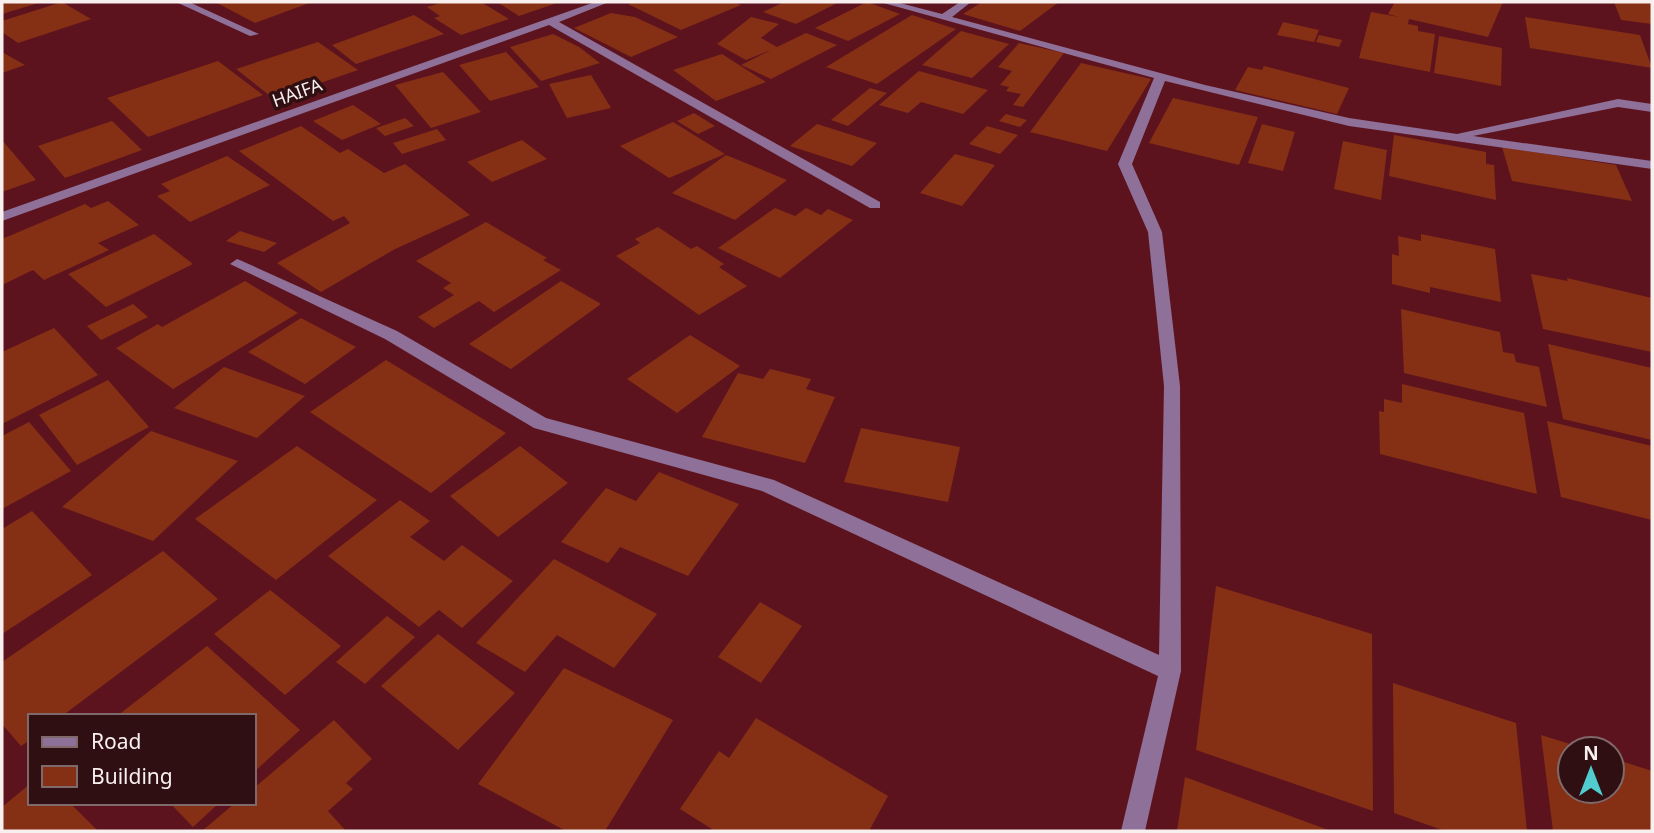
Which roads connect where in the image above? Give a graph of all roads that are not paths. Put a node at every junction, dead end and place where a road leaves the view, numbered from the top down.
1 (181, 2) edge
2 (604, 2) edge
3 (885, 2) edge
4 (966, 2) edge
5 (943, 18) junction
6 (550, 21) junction
7 (254, 34) dead end
8 (1161, 76) junction
9 (1652, 108) edge
10 (1449, 137) junction
11 (1652, 166) edge
12 (875, 205) dead end
13 (2, 217) edge
14 (237, 264) dead end
15 (1170, 671) junction
16 (1133, 831) edge

1 - 7 street
2 - 6 street, HAIFA
3 - 5 street
4 - 5 street
5 - 8 street
6 - 12 street
6 - 13 street, HAIFA
8 - 10 street
8 - 15 street
9 - 10 street
10 - 11 street
14 - 15 street
15 - 16 street

